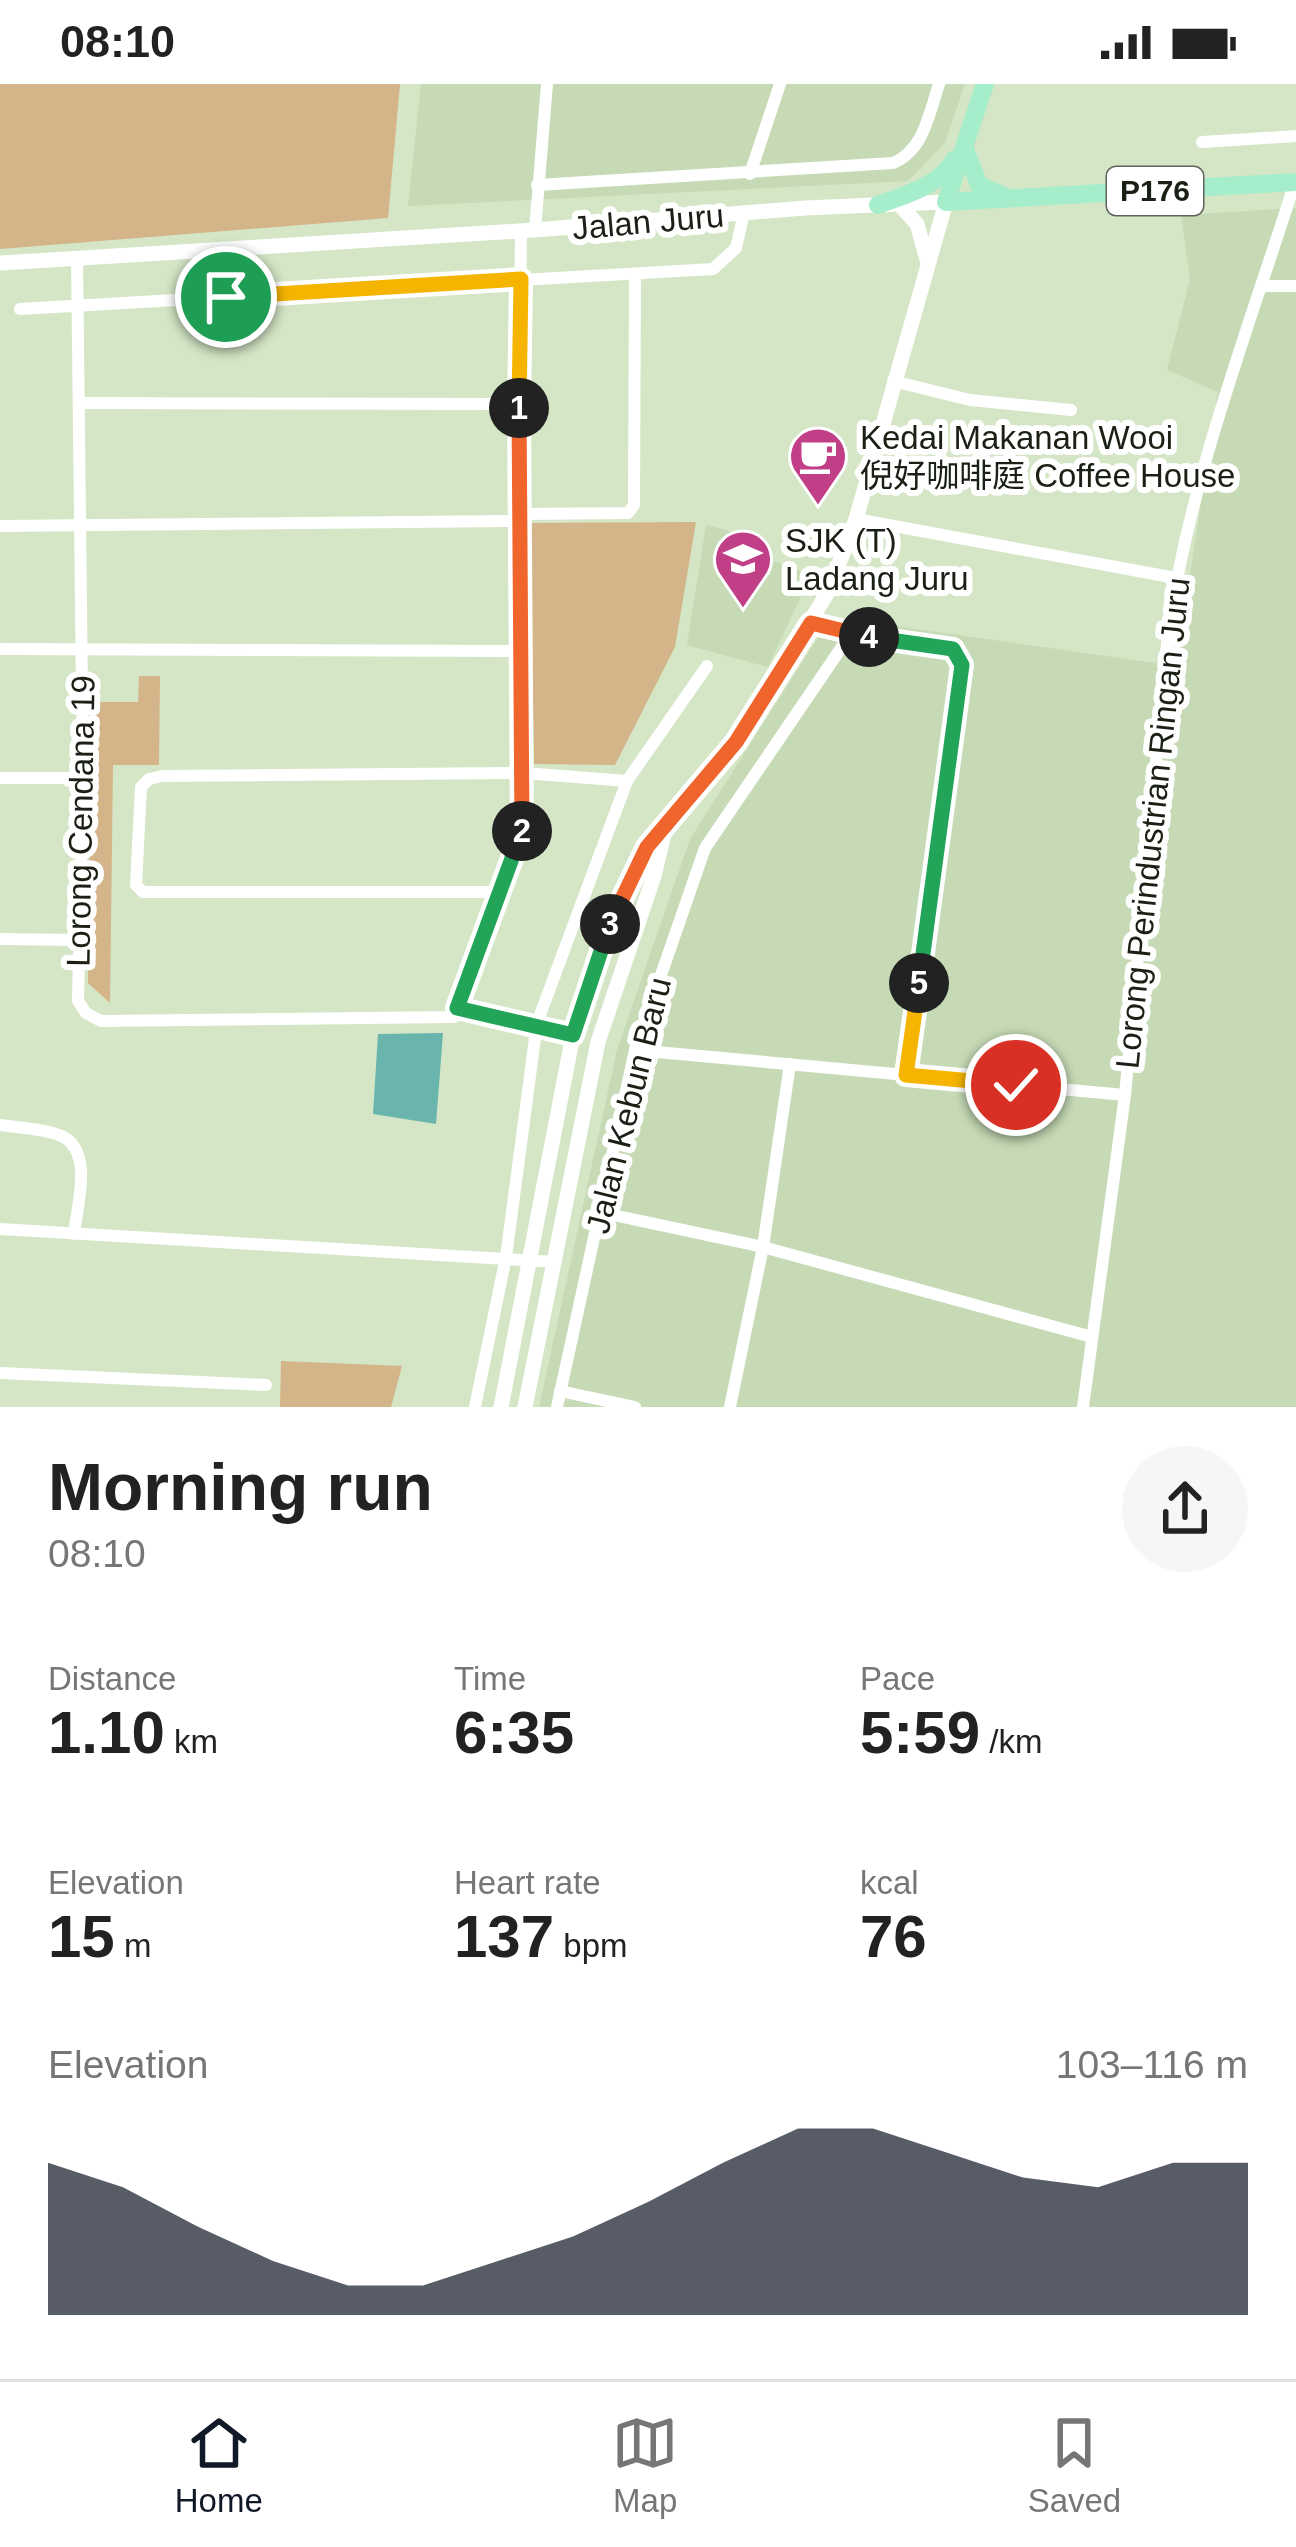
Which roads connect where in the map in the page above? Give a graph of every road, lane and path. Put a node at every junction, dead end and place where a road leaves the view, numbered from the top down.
1 (547, 84) edge
2 (780, 84) edge
3 (939, 84) edge
4 (985, 84) edge
5 (1296, 136) edge
6 (1202, 142) dead end
7 (964, 145) junction
8 (750, 174) junction
9 (1296, 182) edge
10 (537, 184) junction
11 (1015, 200) junction
12 (946, 202) junction
13 (899, 204) junction
14 (878, 205) junction
15 (744, 213) junction
16 (528, 231) junction
17 (76, 256) junction
18 (0, 262) edge
19 (927, 263) junction
20 (635, 276) junction
21 (521, 279) junction
22 (1262, 286) junction
23 (1296, 286) edge
24 (79, 305) junction
25 (20, 309) dead end
26 (893, 381) junction
27 (80, 403) junction
28 (519, 404) junction
29 (1070, 410) dead end
30 (520, 517) junction
31 (856, 519) junction
32 (80, 524) junction
33 (0, 526) edge
34 (1176, 578) junction
35 (811, 623) junction
36 (850, 635) junction
37 (0, 649) edge
38 (82, 649) junction
39 (522, 650) junction
40 (707, 665) dead end
41 (524, 773) junction
42 (0, 778) edge
43 (83, 778) junction
44 (627, 781) junction
45 (665, 827) junction
46 (500, 892) junction
47 (0, 939) edge
48 (76, 940) junction
49 (456, 1013) junction
50 (537, 1023) junction
51 (573, 1035) junction
52 (634, 1050) junction
53 (790, 1064) junction
54 (906, 1075) junction
55 (1125, 1095) junction
56 (0, 1125) edge
57 (599, 1212) junction
58 (0, 1229) edge
59 (74, 1234) junction
60 (763, 1247) junction
61 (506, 1257) junction
62 (532, 1259) junction
63 (556, 1262) junction
64 (1092, 1337) junction
65 (0, 1372) edge
66 (266, 1385) dead end
67 (560, 1391) junction
68 (475, 1407) edge
69 (501, 1407) edge
70 (524, 1407) edge
71 (556, 1407) edge
72 (635, 1407) edge
73 (730, 1407) edge
74 (1083, 1407) edge

1 - 10 street
2 - 8 street
3 - 8 street
4 - 7 main road
5 - 6 street
7 - 11 main road
7 - 12 main road
7 - 14 main road
8 - 10 street
9 - 11 main road, Jalan Juru / P176
9 - 22 street, Lorong Perindustrian Ringan Juru
10 - 16 street
11 - 12 main road, Jalan Juru / P176
12 - 13 street, Jalan Juru / P176
12 - 19 street, Jalan Kebun Baru
13 - 14 street, Jalan Juru / P176
13 - 19 street
14 - 15 street, Jalan Juru / P176
15 - 16 street, Jalan Juru / P176
15 - 20 street
16 - 17 street, Jalan Juru / P176
16 - 21 street
17 - 18 street, Jalan Juru / P176
17 - 24 street, Lorong Cendana 19
19 - 26 street, Jalan Kebun Baru
20 - 21 street
20 - 30 street
21 - 24 street
21 - 28 street
22 - 23 street
22 - 34 street, Lorong Perindustrian Ringan Juru
24 - 25 street
24 - 27 street, Lorong Cendana 19
26 - 29 street
26 - 31 street, Jalan Kebun Baru
27 - 28 street
27 - 32 street, Lorong Cendana 19
28 - 30 street
30 - 32 street
30 - 39 street
31 - 34 street
31 - 35 street, Jalan Kebun Baru
32 - 33 street
32 - 38 street, Lorong Cendana 19
34 - 55 street, Lorong Perindustrian Ringan Juru
35 - 36 street
35 - 45 street, Jalan Kebun Baru
36 - 52 street, Jalan Kebun Baru
36 - 54 street
37 - 38 street
38 - 39 street
38 - 43 street, Lorong Cendana 19
39 - 41 street
40 - 44 street
41 - 44 street
41 - 46 street
41 - 46 street
42 - 43 street
43 - 48 street, Lorong Cendana 19
44 - 50 street
45 - 51 street, Jalan Kebun Baru
45 - 63 street, Jalan Kebun Baru
46 - 49 street
47 - 48 street
48 - 49 street, Lorong Cendana 19
49 - 50 street, Lorong Cendana 19
50 - 51 street, Lorong Cendana 19
50 - 61 street
51 - 62 street, Jalan Kebun Baru
52 - 53 street
52 - 57 street, Jalan Kebun Baru
53 - 54 street
53 - 60 street
54 - 55 street
55 - 64 street, Lorong Perindustrian Ringan Juru
56 - 59 street
57 - 60 street
57 - 67 street, Jalan Kebun Baru
58 - 59 street
59 - 61 street
60 - 64 street
60 - 73 street
61 - 62 street
61 - 68 street
62 - 63 street
62 - 69 street, Jalan Kebun Baru
63 - 70 street, Jalan Kebun Baru
64 - 74 street, Lorong Perindustrian Ringan Juru
65 - 66 street
67 - 71 street, Jalan Kebun Baru
67 - 72 street

